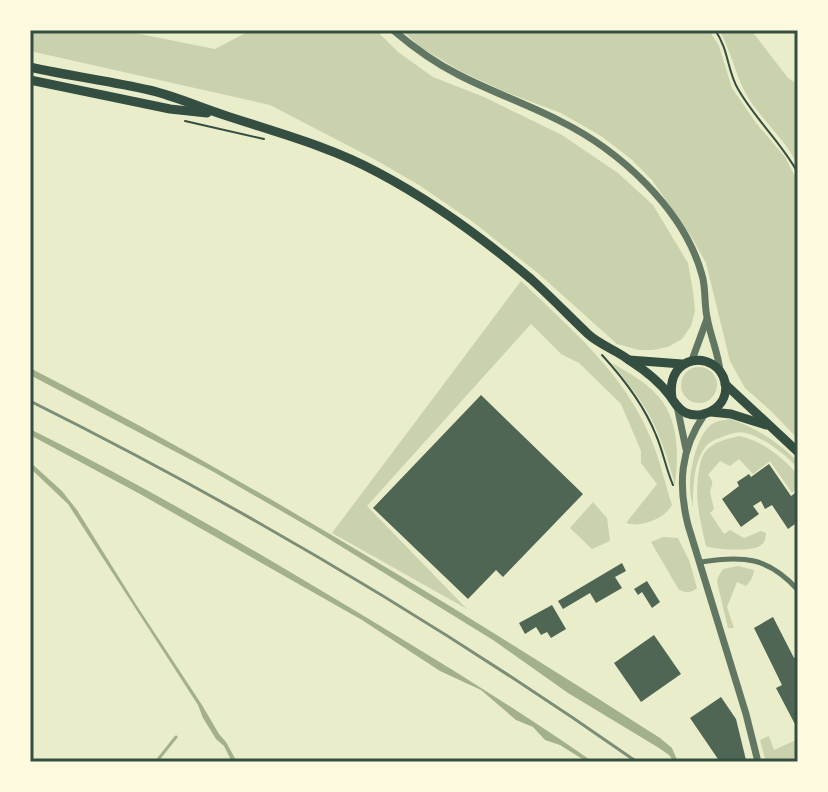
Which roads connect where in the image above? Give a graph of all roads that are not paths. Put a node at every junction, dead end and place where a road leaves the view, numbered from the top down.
1 (393, 30) edge
2 (30, 67) edge
3 (30, 80) edge
4 (222, 115) junction
5 (707, 319) junction
6 (629, 360) junction
7 (687, 362) junction
8 (721, 373) junction
9 (725, 384) junction
10 (674, 402) junction
11 (708, 413) junction
12 (769, 426) junction
13 (686, 449) junction
14 (798, 452) edge
15 (701, 562) junction
16 (798, 590) edge
17 (758, 762) edge

1 - 5 street
2 - 4 highway
3 - 4 highway
4 - 6 highway
5 - 7 street
5 - 8 street
6 - 7 highway
6 - 10 highway
7 - 8 highway
7 - 10 highway
8 - 9 highway
9 - 11 highway
9 - 12 highway
10 - 11 highway
10 - 13 street
11 - 12 highway
11 - 13 street
12 - 14 highway
13 - 15 street
15 - 16 street
15 - 17 street

